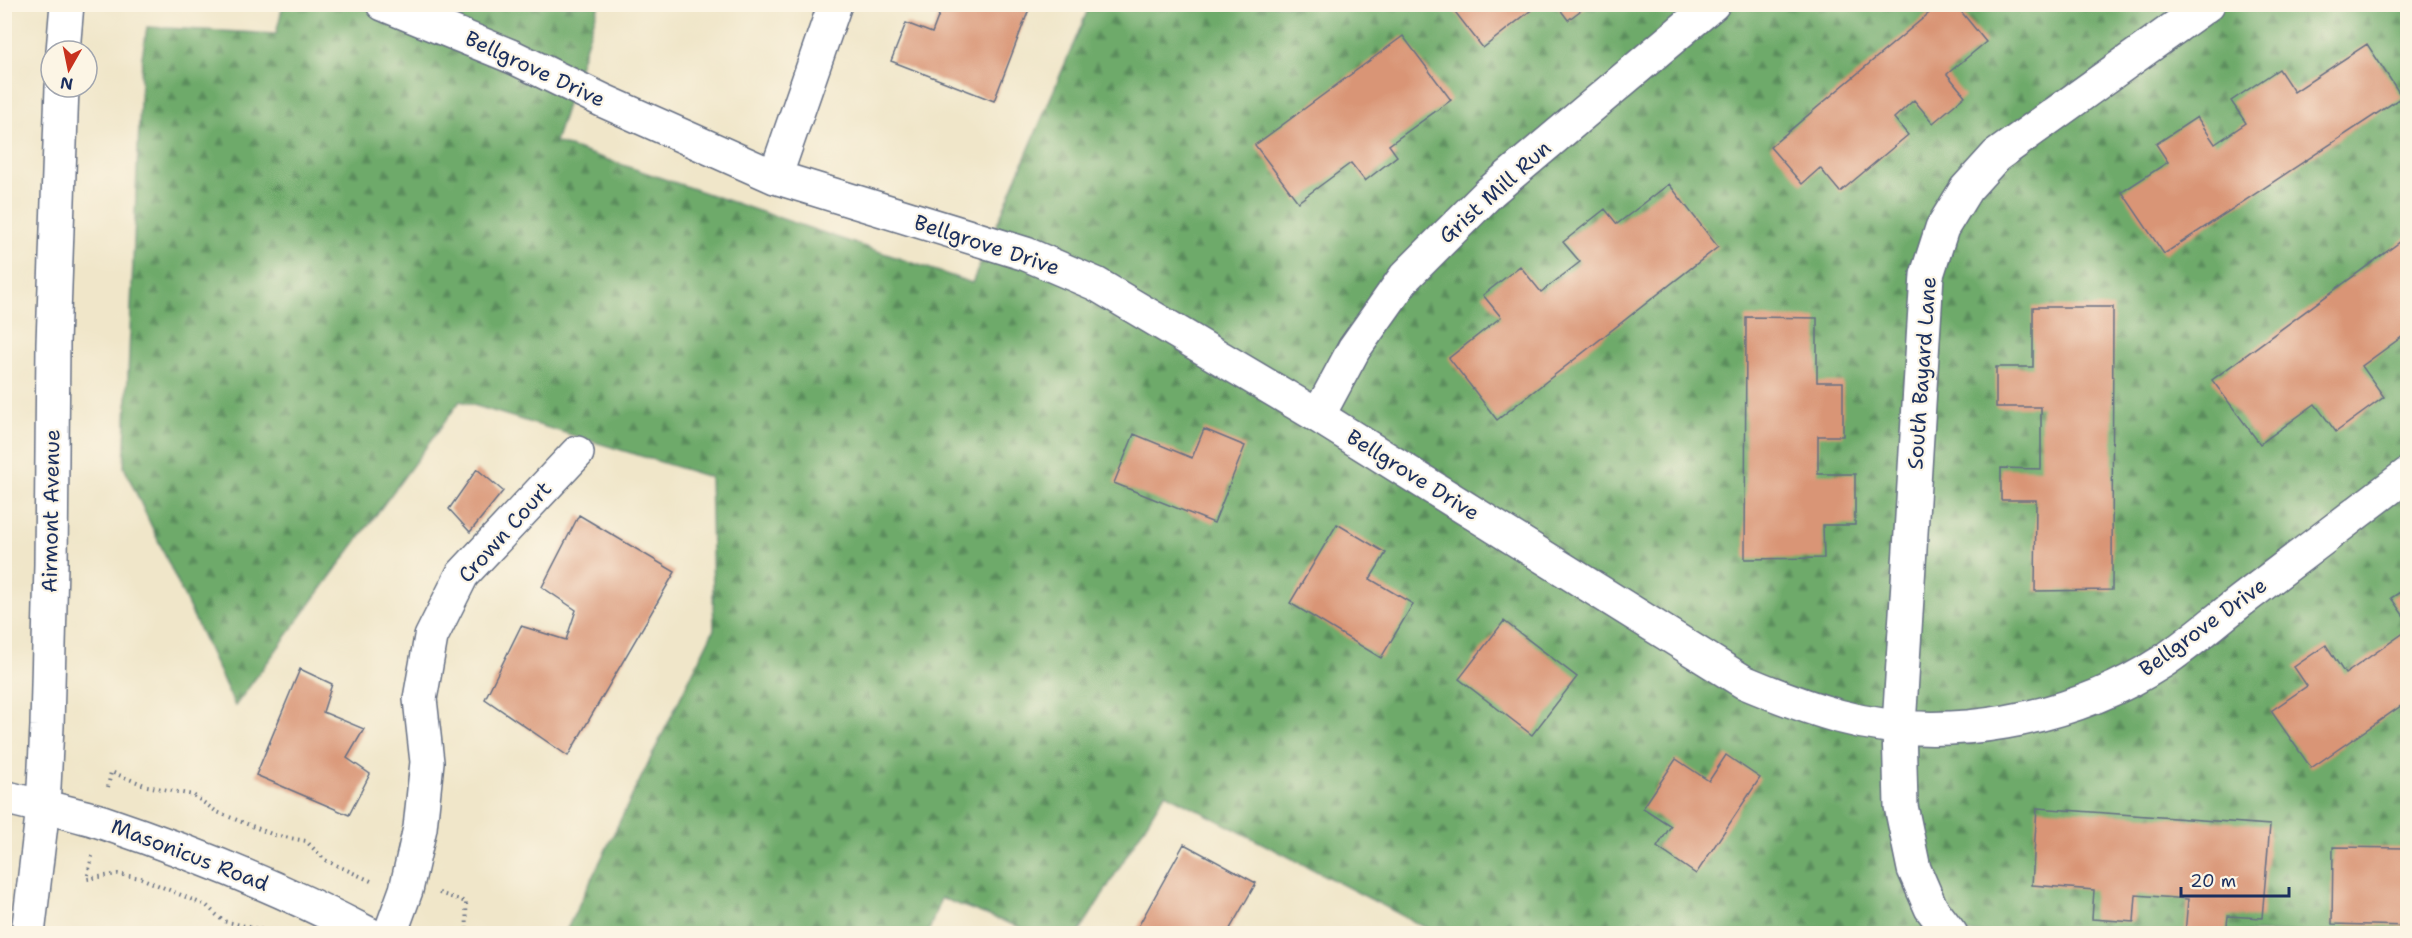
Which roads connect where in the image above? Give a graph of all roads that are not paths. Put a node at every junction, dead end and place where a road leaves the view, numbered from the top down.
1 (67, 4) edge
2 (383, 4) edge
3 (835, 4) edge
4 (1713, 4) edge
5 (2208, 4) edge
6 (64, 39) edge
7 (62, 99) edge
8 (775, 177) junction
9 (1318, 416) junction
10 (578, 453) dead end
11 (2408, 474) edge
12 (1899, 726) junction
13 (4, 797) edge
14 (44, 807) junction
15 (28, 933) edge
16 (369, 933) edge
17 (390, 933) edge
18 (1951, 933) edge

1 - 6 street
2 - 8 street, Bellgrove Drive
3 - 8 street
4 - 9 street, Grist Mill Run
5 - 12 street, South Bayard Lane
7 - 14 street, Airmont Avenue
8 - 9 street, Bellgrove Drive
9 - 12 street, Bellgrove Drive
10 - 17 street, Crown Court
11 - 12 street, Bellgrove Drive
12 - 18 street, South Bayard Lane
13 - 14 street, Masonicus Road
14 - 15 street, Airmont Avenue
14 - 16 street, Masonicus Road

